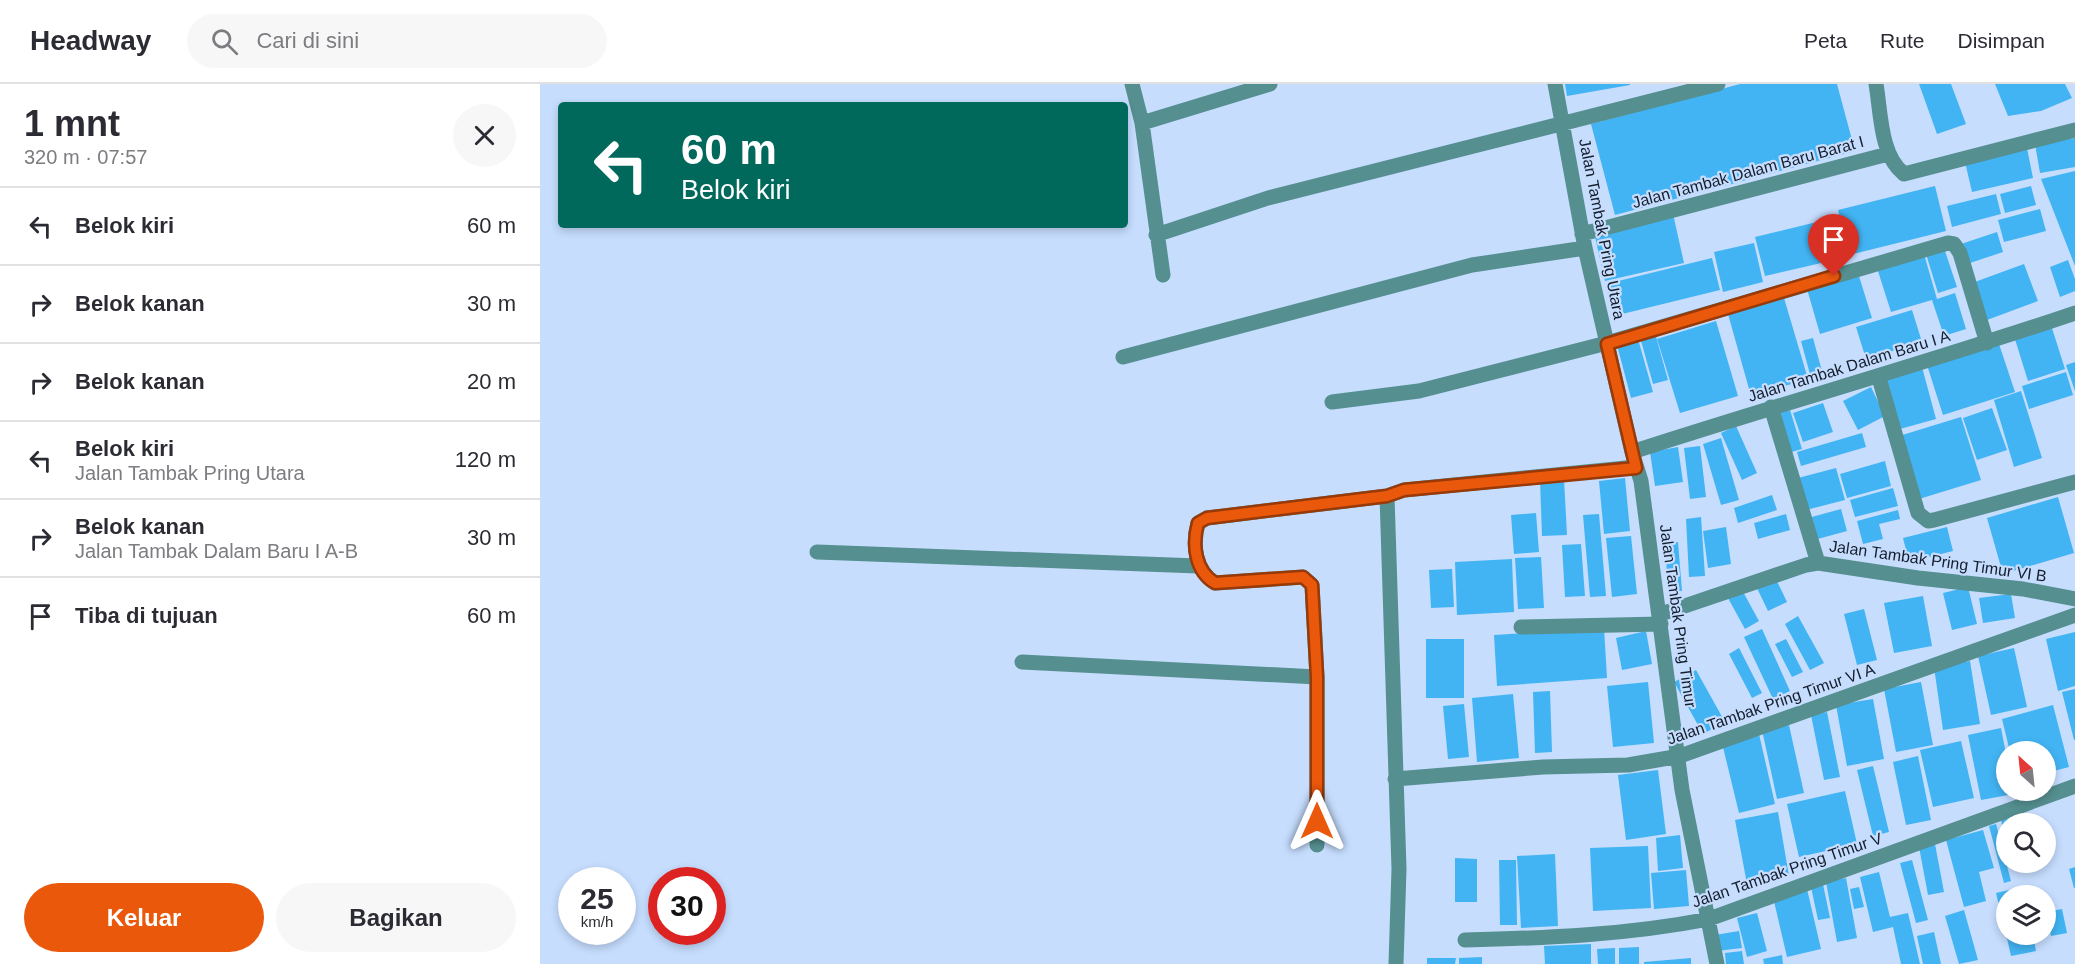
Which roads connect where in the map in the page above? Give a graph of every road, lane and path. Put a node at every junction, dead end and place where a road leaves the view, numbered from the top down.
1 (1132, 84) edge
2 (1270, 84) edge
3 (1555, 84) edge
4 (1718, 84) edge
5 (1876, 84) edge
6 (1142, 123) junction
7 (1563, 125) junction
8 (2075, 130) edge
9 (1888, 154) junction
10 (1156, 235) junction
11 (1584, 241) junction
12 (1163, 275) dead end
13 (2075, 313) edge
14 (1987, 343) junction
15 (1607, 344) junction
16 (1123, 357) dead end
17 (1879, 378) junction
18 (1332, 402) dead end
19 (1771, 407) junction
20 (1632, 452) junction
21 (1636, 468) junction
22 (2075, 482) edge
23 (1387, 496) junction
24 (817, 552) dead end
25 (1818, 563) junction
26 (1198, 566) junction
27 (2075, 599) edge
28 (2075, 615) edge
29 (1661, 619) junction
30 (1521, 627) dead end
31 (1022, 662) dead end
32 (1317, 677) junction
33 (1680, 756) junction
34 (1395, 779) junction
35 (2075, 786) edge
36 (1317, 845) dead end
37 (1709, 919) junction
38 (1465, 940) dead end
39 (1396, 964) edge
40 (1717, 964) edge

1 - 6 street
2 - 6 street
3 - 7 street, Jalan Tambak Pring Utara
4 - 7 street
5 - 9 street
6 - 10 street
7 - 10 street
7 - 11 street, Jalan Tambak Pring Utara
8 - 9 street
9 - 11 street, Jalan Tambak Dalam Baru Barat I
10 - 12 street
11 - 15 street, Jalan Tambak Pring Utara
11 - 16 street, Jalan Tambak Dalam Baru Barat I
13 - 14 street, Jalan Tambak Dalam Baru I A
14 - 15 street
14 - 17 street, Jalan Tambak Dalam Baru I A
15 - 18 street
15 - 20 street, Jalan Tambak Pring Utara
17 - 19 street, Jalan Tambak Dalam Baru I A
17 - 22 street
19 - 20 street, Jalan Tambak Dalam Baru I A
19 - 25 street
20 - 21 street, Jalan Tambak Pring Timur
21 - 23 street
21 - 29 street, Jalan Tambak Pring Timur
23 - 26 street
23 - 34 street
24 - 26 street
25 - 27 street, Jalan Tambak Pring Timur VI B
25 - 29 street, Jalan Tambak Pring Timur VI B
26 - 32 street
28 - 33 street, Jalan Tambak Pring Timur VI A
29 - 30 street, Jalan Tambak Pring Timur VI B
29 - 33 street, Jalan Tambak Pring Timur
31 - 32 street
32 - 36 street
33 - 34 street, Jalan Tambak Pring Timur VI A
33 - 37 street, Jalan Tambak Pring Timur
34 - 39 street
35 - 37 street, Jalan Tambak Pring Timur V
37 - 38 street, Jalan Tambak Pring Timur V
37 - 40 street, Jalan Tambak Pring Timur

